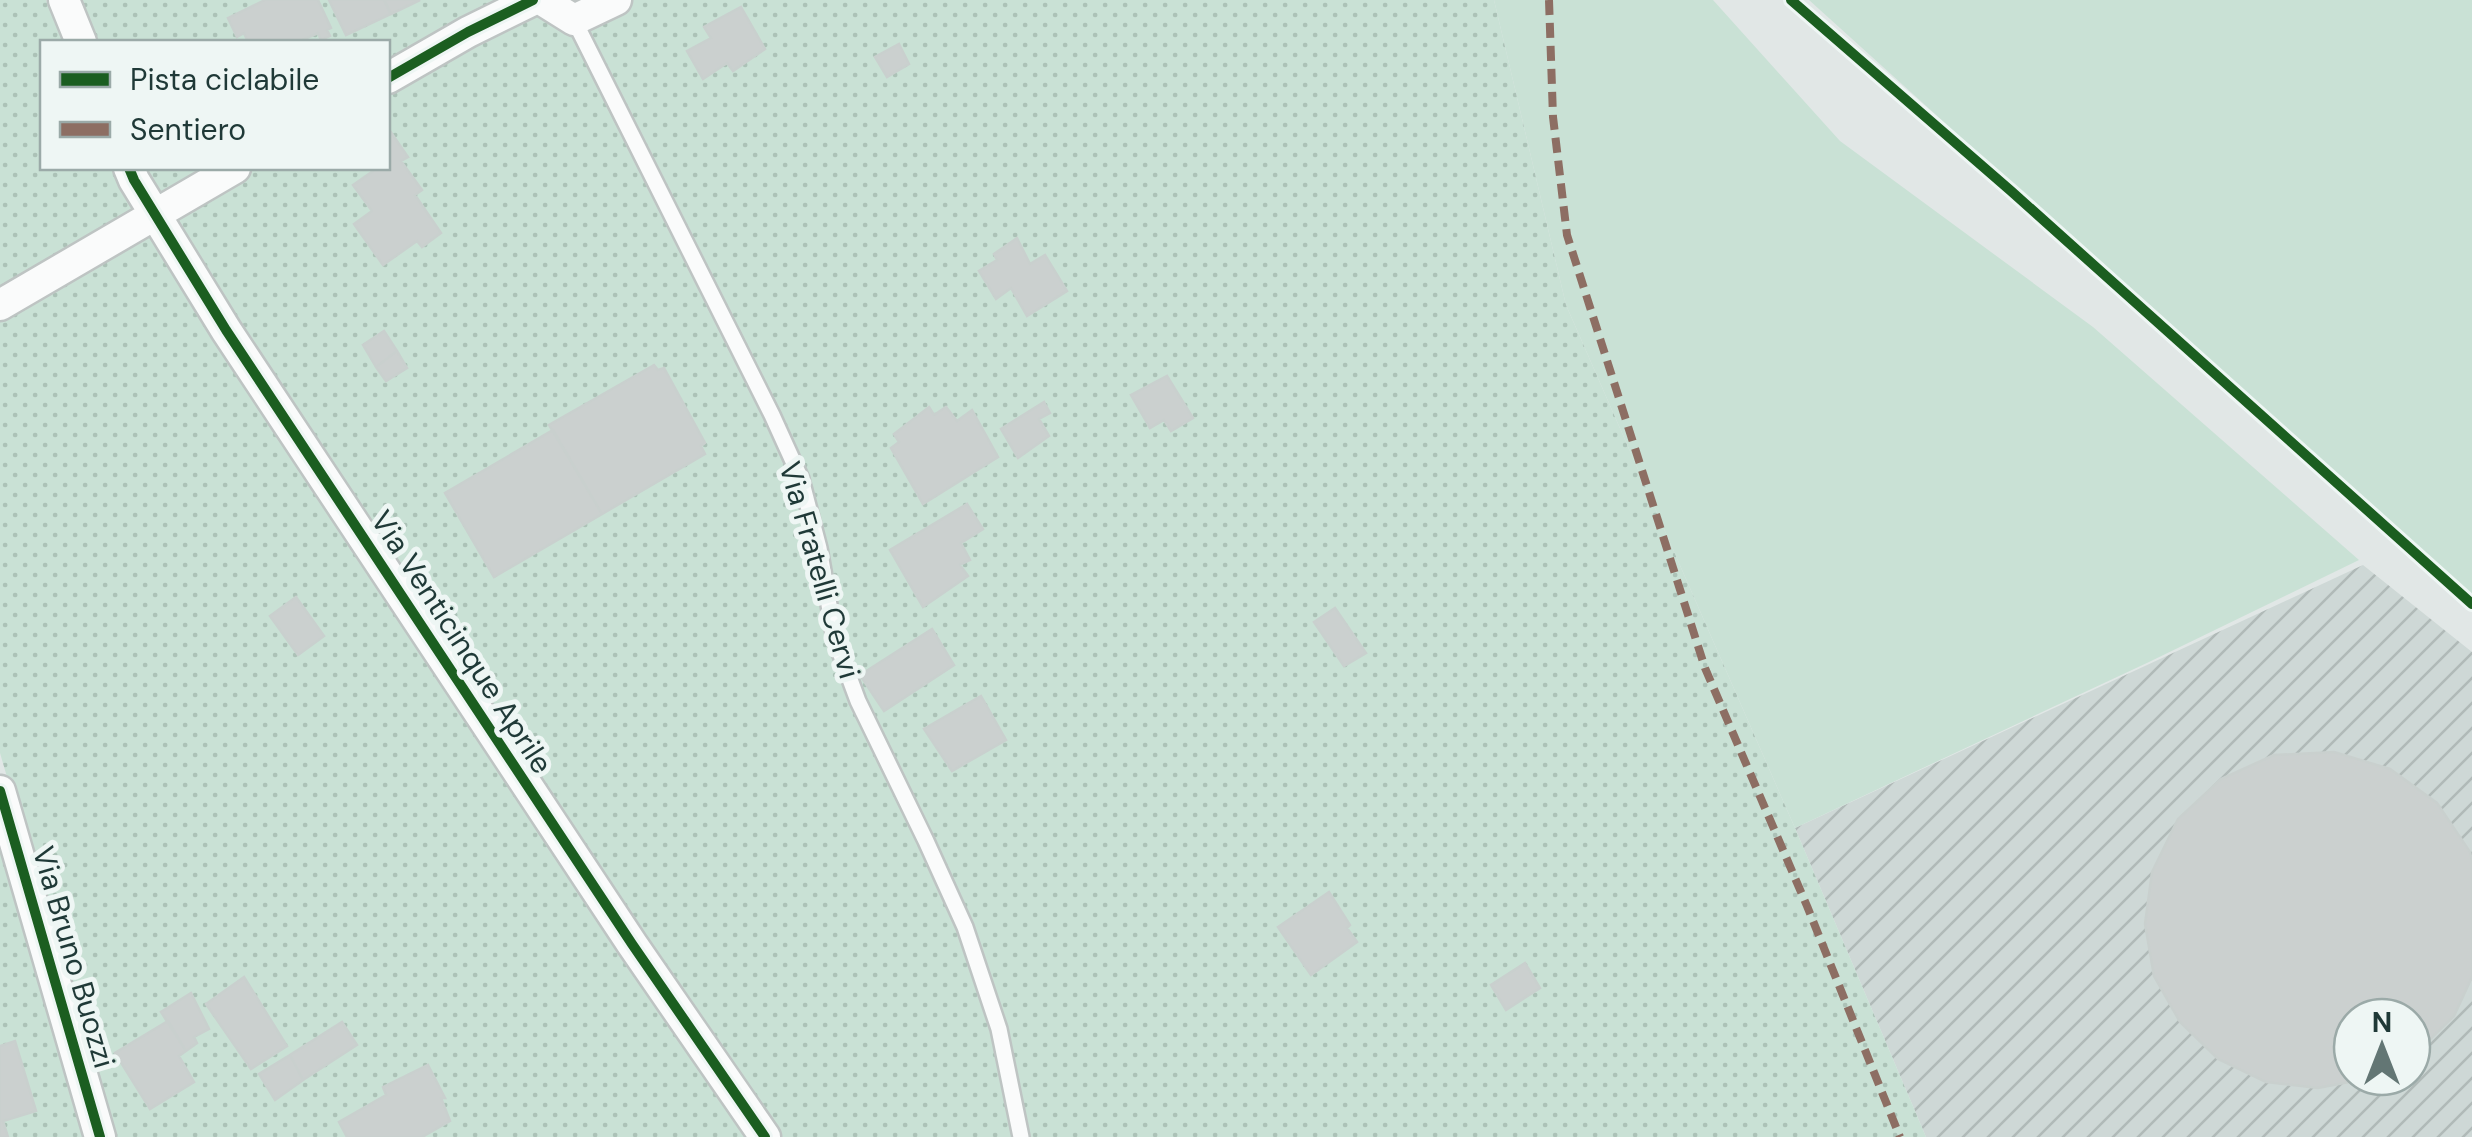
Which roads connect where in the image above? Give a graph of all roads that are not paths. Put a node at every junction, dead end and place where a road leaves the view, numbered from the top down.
1 (64, 0) edge
2 (533, 0) edge
3 (542, 0) edge
4 (616, 0) edge
5 (574, 20) junction
6 (80, 40) edge
7 (390, 77) edge
8 (130, 170) edge
9 (231, 170) edge
10 (155, 214) junction
11 (0, 305) edge
12 (0, 792) edge
13 (100, 1137) edge
14 (765, 1137) edge
15 (1022, 1137) edge

1 - 6 street
2 - 7 street
3 - 5 street
4 - 5 street
5 - 15 lane, Via Fratelli Cervi
8 - 10 street, Via Venticinque Aprile
9 - 10 street
10 - 11 street
10 - 14 street, Via Venticinque Aprile
12 - 13 street, Via Bruno Buozzi

